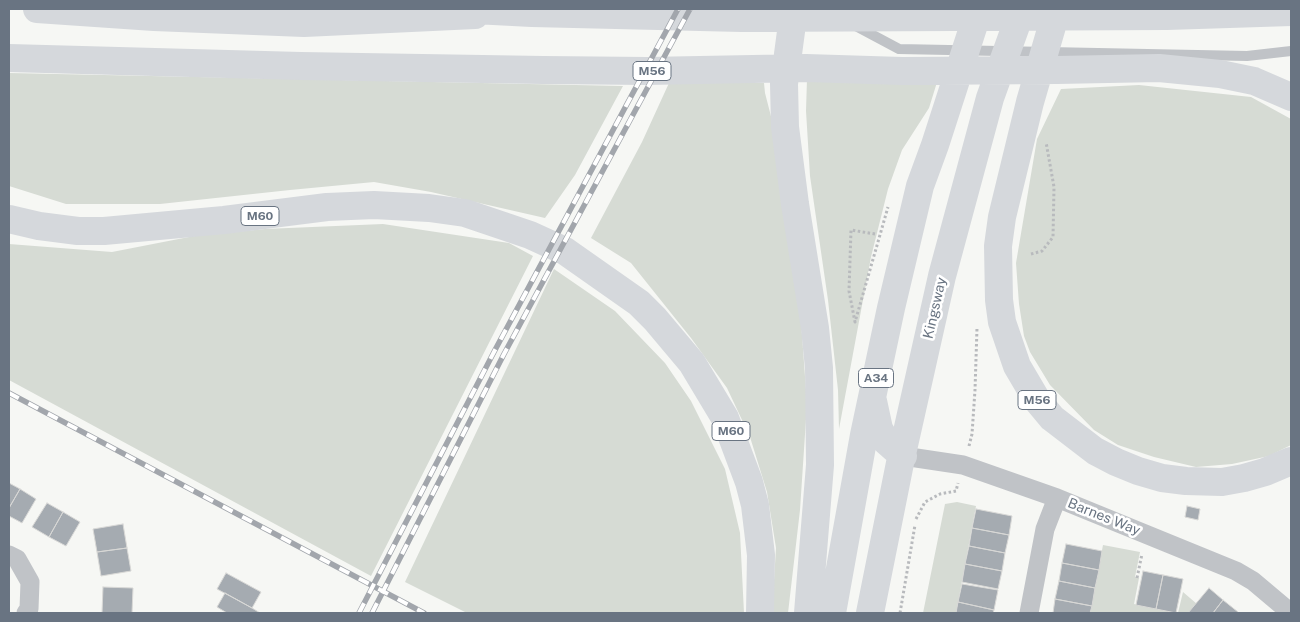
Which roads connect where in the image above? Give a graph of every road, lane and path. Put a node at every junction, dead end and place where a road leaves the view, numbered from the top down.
1 (37, 9) edge
2 (455, 9) edge
3 (794, 9) edge
4 (979, 9) edge
5 (1022, 9) edge
6 (1057, 9) edge
7 (1291, 12) edge
8 (532, 13) junction
9 (839, 17) junction
10 (1291, 51) edge
11 (9, 58) edge
12 (1291, 97) edge
13 (1035, 135) junction
14 (890, 200) dead end
15 (9, 219) edge
16 (875, 234) dead end
17 (1031, 254) dead end
18 (977, 323) dead end
19 (872, 396) junction
20 (968, 449) dead end
21 (903, 456) junction
22 (1291, 461) edge
23 (957, 488) dead end
24 (1057, 498) junction
25 (1143, 550) dead end
26 (9, 555) edge
27 (1137, 578) dead end
28 (1288, 605) edge
29 (26, 613) edge
30 (760, 613) edge
31 (808, 613) edge
32 (832, 613) edge
33 (848, 613) edge
34 (870, 613) edge
35 (900, 613) edge
36 (1029, 613) edge

1 - 8 highway
2 - 8 highway
3 - 31 highway
4 - 19 highway, A34
5 - 21 highway, Kingsway
6 - 13 highway
7 - 9 highway
8 - 9 highway
9 - 10 lane
11 - 12 highway, M56
13 - 17 path
13 - 22 highway, M56
14 - 16 path
15 - 30 highway, M60
18 - 20 path
19 - 21 highway
19 - 32 highway, A34
21 - 24 street, Barnes Way
21 - 33 highway
21 - 34 highway, Kingsway
23 - 35 path
24 - 28 street, Barnes Way
24 - 36 street
25 - 27 path
26 - 29 street

